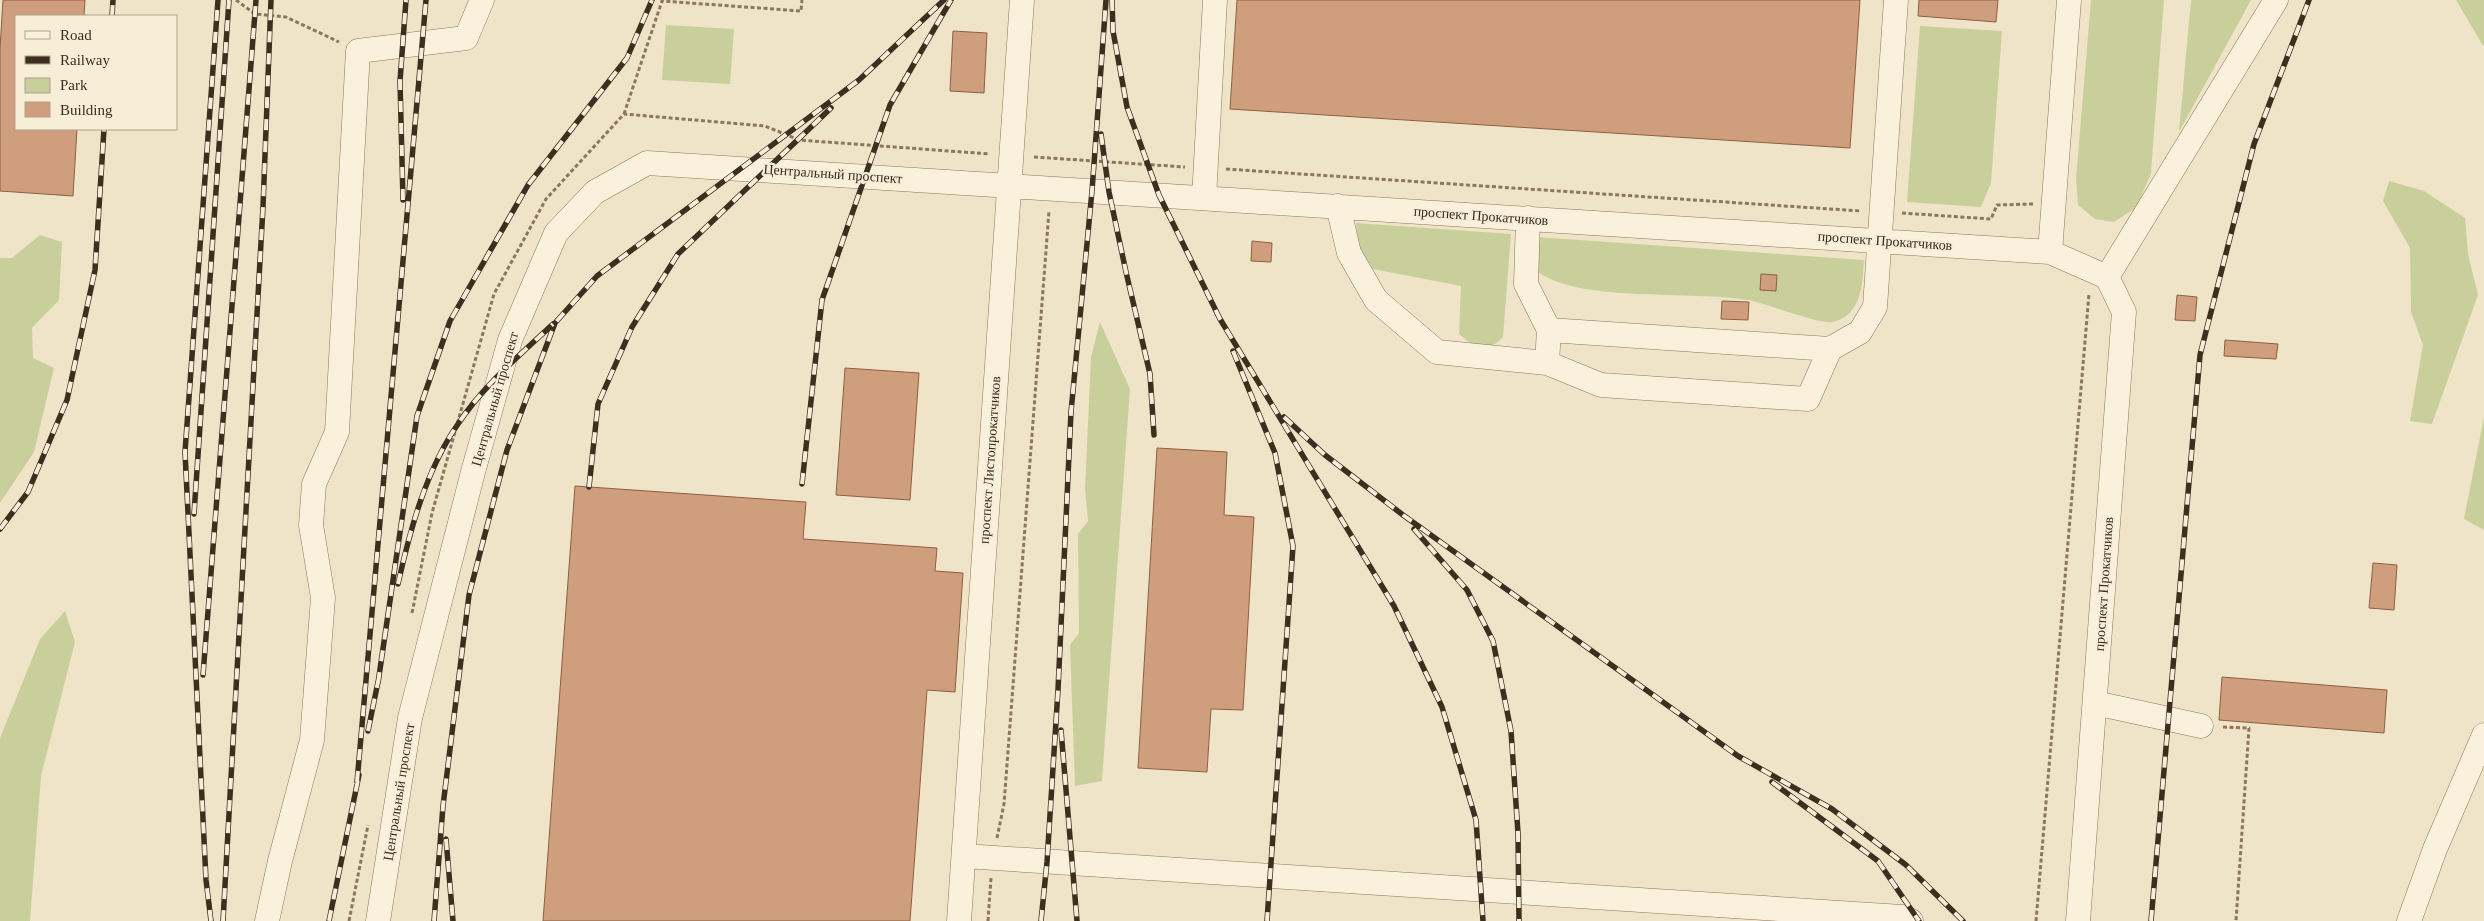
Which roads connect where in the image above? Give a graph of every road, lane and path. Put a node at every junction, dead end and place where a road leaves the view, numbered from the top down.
1 (236, 0) edge
2 (482, 0) edge
3 (802, 0) edge
4 (1022, 0) edge
5 (1215, 0) edge
6 (1896, 0) edge
7 (2069, 0) edge
8 (2276, 0) edge
9 (358, 51) junction
10 (624, 114) dead end
11 (799, 140) dead end
12 (1011, 156) junction
13 (1204, 168) junction
14 (1009, 186) junction
15 (1050, 188) junction
16 (1204, 198) junction
17 (2054, 203) junction
18 (1338, 206) junction
19 (1882, 212) junction
20 (1528, 218) junction
21 (1881, 241) junction
22 (2050, 252) junction
23 (2099, 273) junction
24 (1549, 330) junction
25 (1830, 349) junction
26 (1547, 363) junction
27 (2095, 702) junction
28 (2201, 726) dead end
29 (2228, 727) dead end
30 (2484, 735) edge
31 (964, 856) junction
32 (993, 858) junction
33 (267, 921) edge
34 (378, 921) edge
35 (959, 921) edge
36 (988, 921) edge
37 (1911, 921) edge
38 (2036, 921) edge
39 (2078, 921) edge
40 (2236, 921) edge
41 (2409, 921) edge

1 - 9 path
2 - 9 street
3 - 10 path
4 - 12 street, проспект Листопрокатчиков
5 - 13 street
6 - 19 street
7 - 17 street
8 - 23 street
9 - 33 street
11 - 12 path
12 - 13 path
12 - 14 street, проспект Листопрокатчиков
13 - 16 street
13 - 19 path
14 - 15 street, проспект Прокатчиков
14 - 31 street, проспект Листопрокатчиков
14 - 34 street, Центральный проспект
15 - 16 street, проспект Прокатчиков
15 - 32 path
16 - 18 street, проспект Прокатчиков
17 - 19 path
17 - 22 street
18 - 20 street, проспект Прокатчиков
18 - 26 street
19 - 21 street
20 - 21 street, проспект Прокатчиков
20 - 24 street
21 - 22 street, проспект Прокатчиков
21 - 25 street
22 - 23 street, проспект Прокатчиков
23 - 27 street, проспект Прокатчиков
23 - 38 path
24 - 25 street
24 - 26 street
25 - 26 street
27 - 28 street
27 - 39 street, проспект Прокатчиков
29 - 40 path
30 - 41 street
31 - 32 street
31 - 35 street, проспект Листопрокатчиков
32 - 36 path
32 - 37 street

